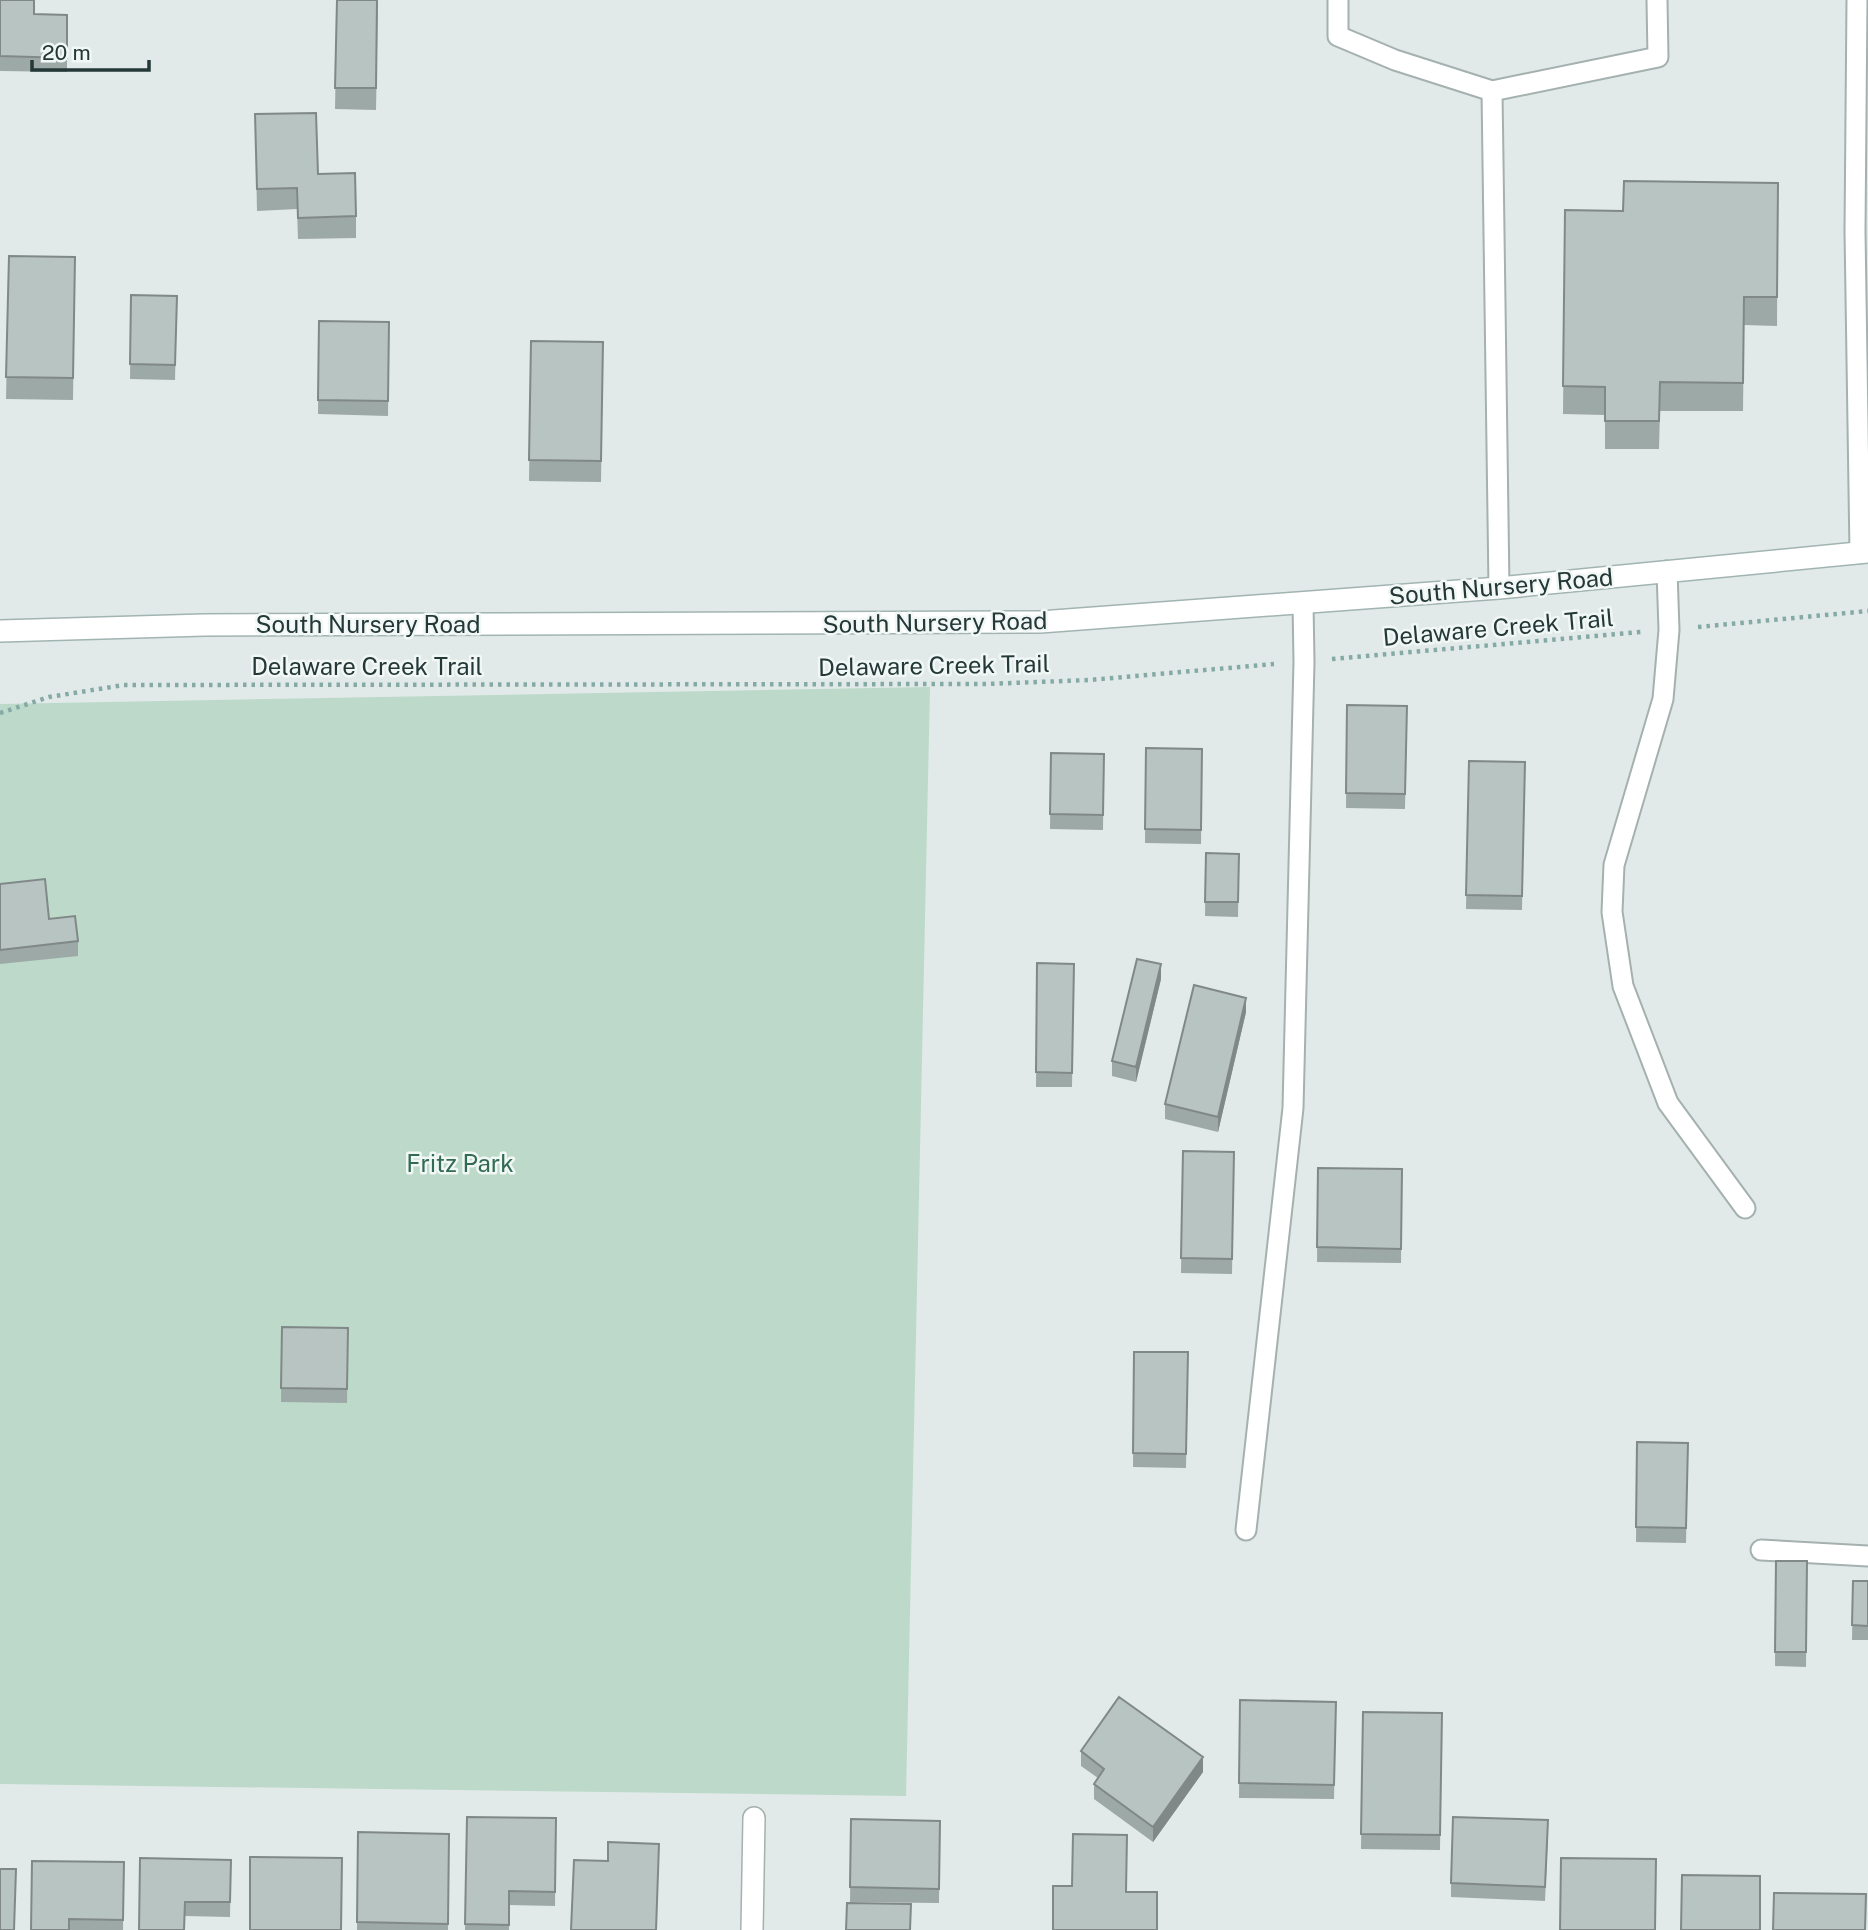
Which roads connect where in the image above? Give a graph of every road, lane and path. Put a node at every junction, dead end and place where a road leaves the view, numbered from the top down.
1 (1338, 0) edge
2 (1657, 0) edge
3 (1857, 0) edge
4 (1492, 91) junction
5 (1864, 553) edge
6 (1667, 571) junction
7 (1499, 588) junction
8 (1303, 603) junction
9 (1868, 611) edge
10 (1669, 630) junction
11 (0, 631) edge
12 (1304, 662) junction
13 (0, 713) edge
14 (1745, 1208) dead end
15 (1246, 1530) dead end
16 (1761, 1550) dead end
17 (1868, 1556) edge
18 (754, 1818) dead end
19 (752, 1930) edge

1 - 4 lane
2 - 4 lane
3 - 5 lane
4 - 7 lane
5 - 6 street, South Nursery Road
6 - 7 street, South Nursery Road
6 - 10 lane
7 - 8 street, South Nursery Road
8 - 11 street, South Nursery Road
8 - 12 lane
9 - 10 path, Delaware Creek Trail
10 - 12 path, Delaware Creek Trail
10 - 14 lane
12 - 13 path, Delaware Creek Trail
12 - 15 lane
16 - 17 lane
18 - 19 street

